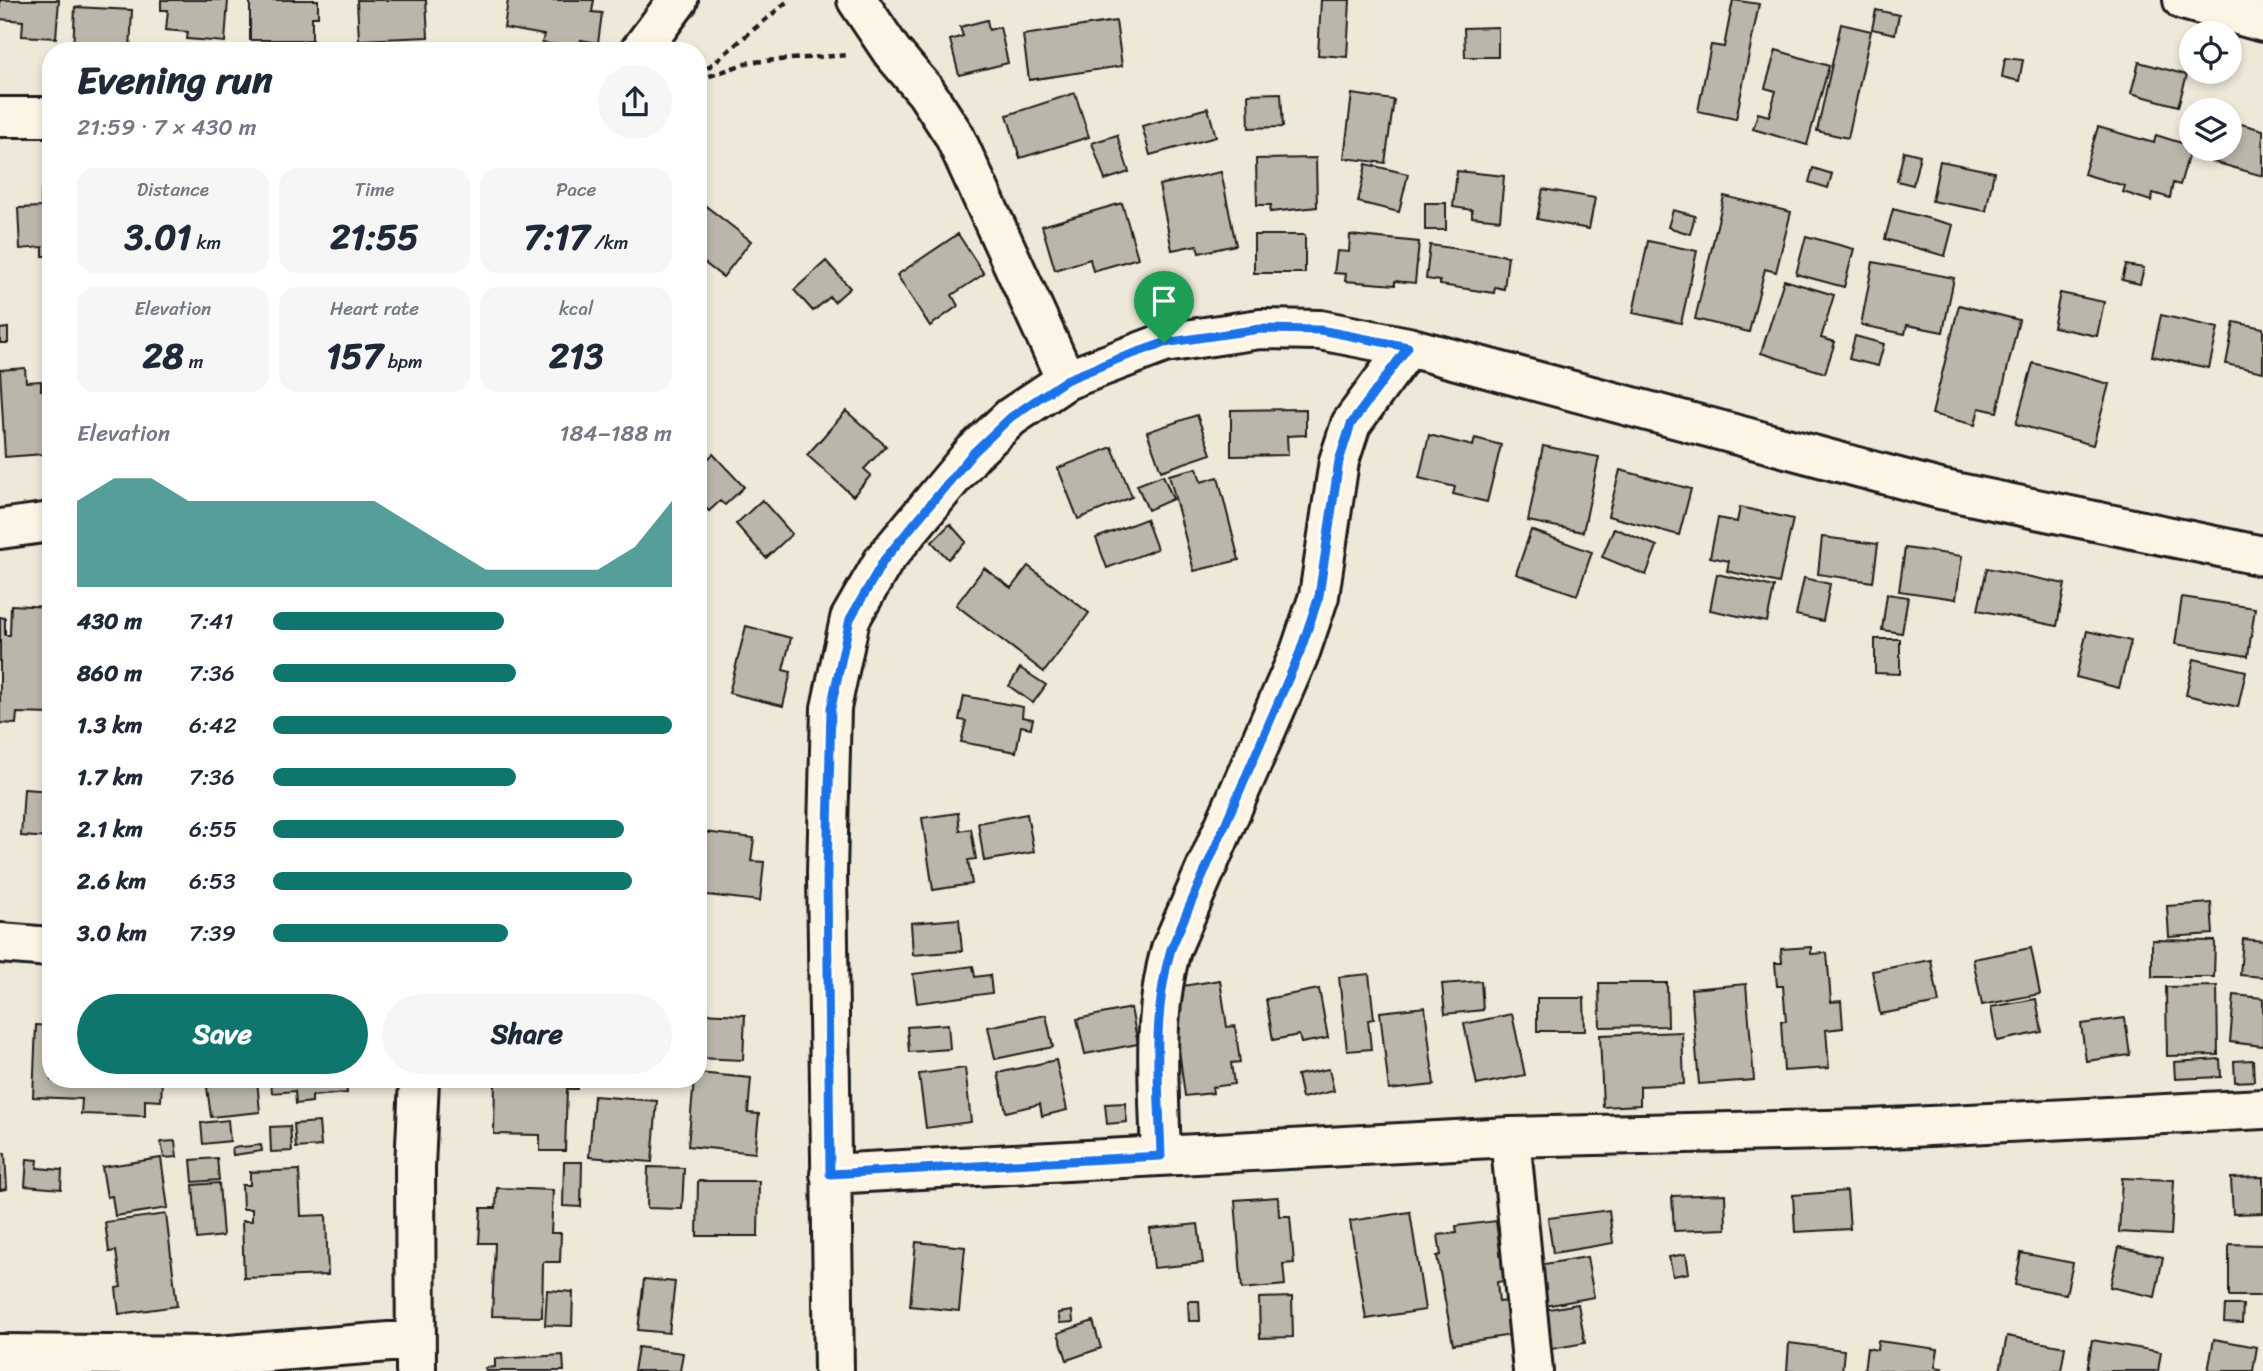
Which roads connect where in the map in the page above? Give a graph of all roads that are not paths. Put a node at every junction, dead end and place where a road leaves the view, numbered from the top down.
1 (678, 0) edge
2 (857, 0) edge
3 (2183, 0) edge
4 (2263, 22) edge
5 (647, 42) edge
6 (0, 117) edge
7 (42, 117) edge
8 (1408, 347) junction
9 (1066, 380) junction
10 (42, 524) edge
11 (0, 530) edge
12 (2263, 556) edge
13 (0, 943) edge
14 (42, 946) edge
15 (419, 1088) edge
16 (2263, 1109) edge
17 (1510, 1137) junction
18 (1161, 1156) junction
19 (830, 1174) junction
20 (0, 1354) edge
21 (415, 1355) edge
22 (834, 1371) edge
23 (1533, 1371) edge

1 - 5 street
2 - 9 street
3 - 4 street
6 - 7 street
8 - 9 street
8 - 12 street
8 - 18 street
9 - 19 street
10 - 11 street
13 - 14 street
15 - 21 street
16 - 17 street
17 - 18 street
17 - 23 street
18 - 19 street
19 - 22 street
20 - 21 street

